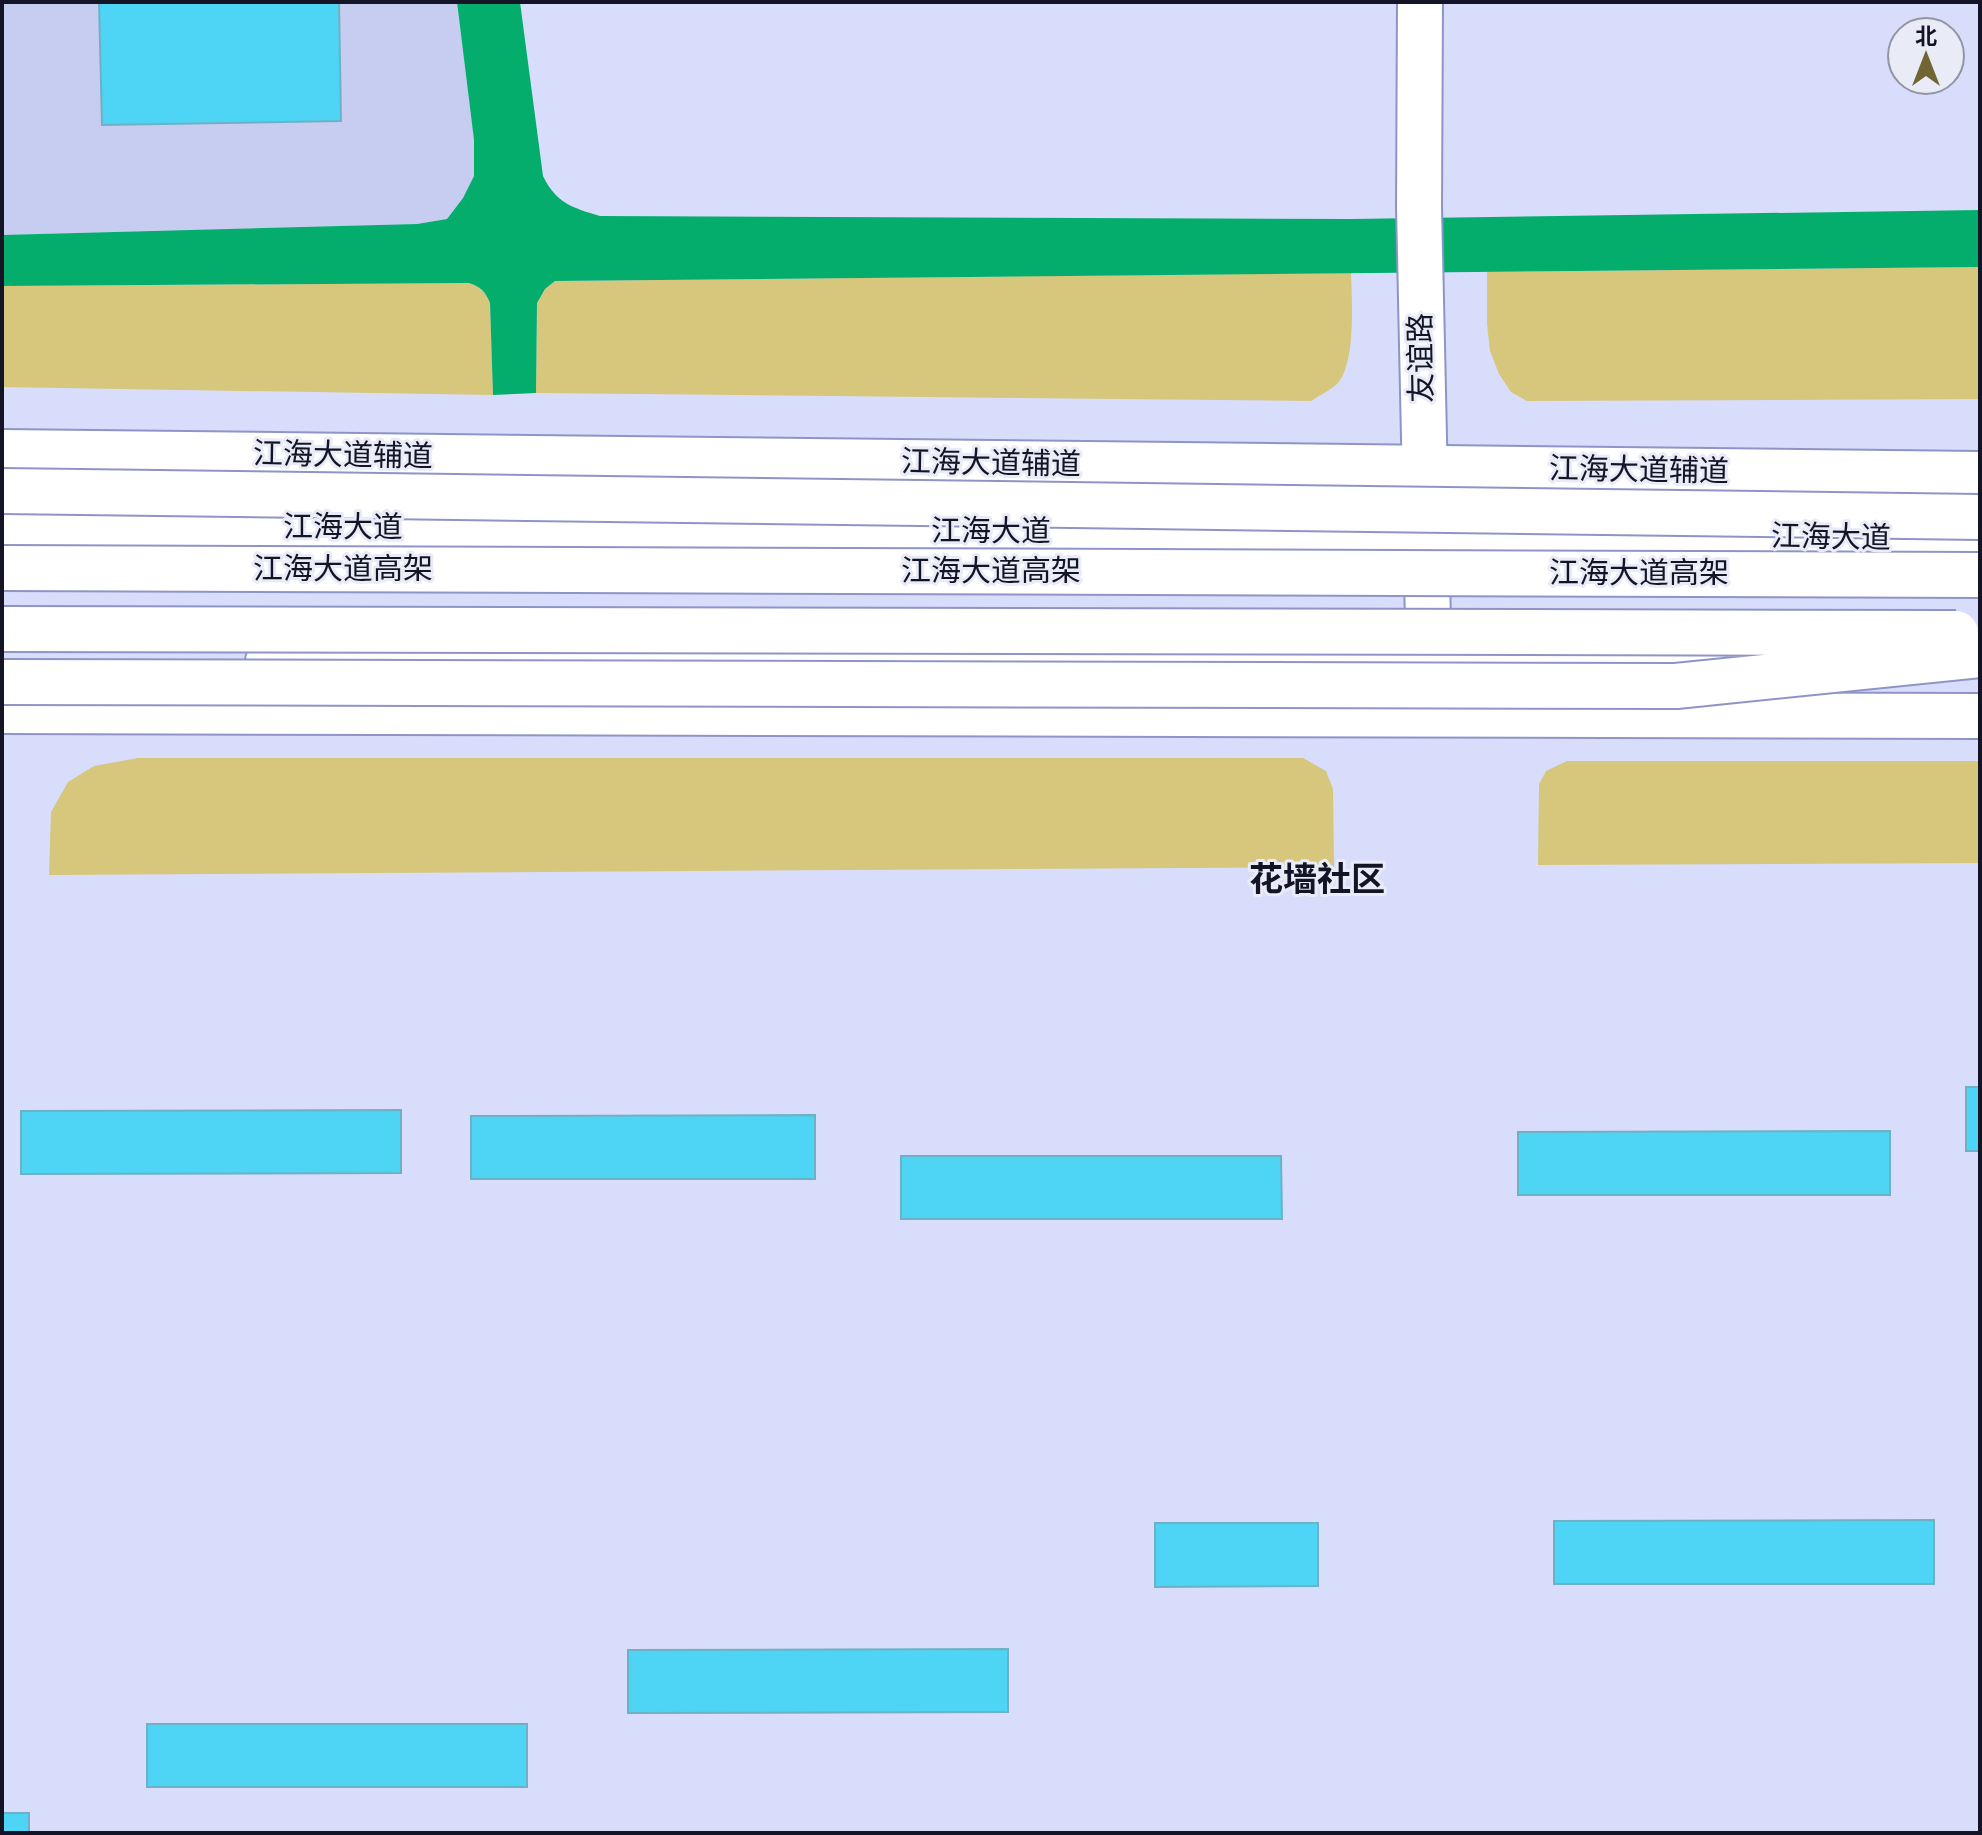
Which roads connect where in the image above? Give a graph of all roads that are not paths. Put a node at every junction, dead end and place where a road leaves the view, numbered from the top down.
1 (1420, 2) edge
2 (2, 452) edge
3 (1424, 469) junction
4 (1980, 474) edge
5 (2, 491) edge
6 (1980, 517) edge
7 (2, 527) edge
8 (1427, 534) junction
9 (1980, 539) edge
10 (2, 568) edge
11 (1980, 575) edge
12 (2, 629) edge
13 (1980, 633) edge
14 (1980, 655) edge
15 (2, 660) edge
16 (1429, 663) junction
17 (1980, 665) edge
18 (2, 682) edge
19 (2, 711) edge
20 (1429, 714) junction
21 (1980, 716) edge

1 - 3 main road, 友谊路
2 - 3 main road, 江海大道辅道
3 - 4 main road, 江海大道辅道
3 - 8 main road, 友谊路
5 - 6 main road, bridge
7 - 8 main road, 江海大道
8 - 9 main road, 江海大道
8 - 16 main road, 友谊路
10 - 11 main road, 江海大道高架, bridge
12 - 13 main road, 江海大道高架, bridge
14 - 18 main road, bridge
15 - 16 main road
16 - 17 main road
16 - 20 main road, 友谊路
19 - 20 main road
20 - 21 main road

